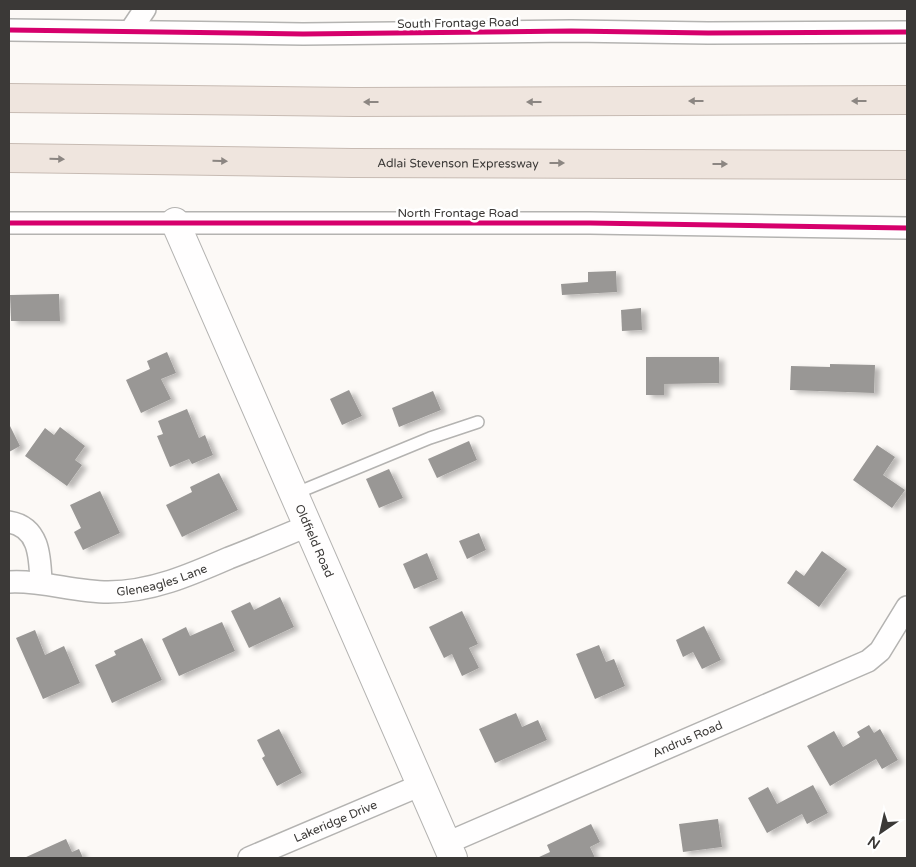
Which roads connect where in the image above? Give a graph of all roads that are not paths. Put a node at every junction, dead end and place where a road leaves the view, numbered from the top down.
1 (146, 9) edge
2 (9, 30) edge
3 (131, 30) junction
4 (907, 32) edge
5 (9, 98) edge
6 (907, 100) edge
7 (9, 158) edge
8 (907, 165) edge
9 (175, 222) junction
10 (9, 223) edge
11 (907, 228) edge
12 (478, 422) dead end
13 (294, 494) junction
14 (9, 522) edge
15 (307, 526) junction
16 (9, 582) edge
17 (41, 583) junction
18 (907, 607) edge
19 (422, 785) junction
20 (450, 850) edge
21 (249, 858) edge

1 - 3 street
2 - 3 street, South Frontage Road
3 - 4 street, South Frontage Road
6 -> 5 highway
7 -> 8 highway, Adlai Stevenson Expressway
9 - 10 street, North Frontage Road
9 - 11 street, North Frontage Road
9 - 13 street, Oldfield Road
12 - 13 lane
13 - 15 street, Oldfield Road
14 - 17 street
15 - 17 street, Gleneagles Lane
15 - 19 street, Oldfield Road
16 - 17 street, Gleneagles Lane
18 - 20 street, Andrus Road
19 - 20 street, Oldfield Road
19 - 21 street, Lakeridge Drive

